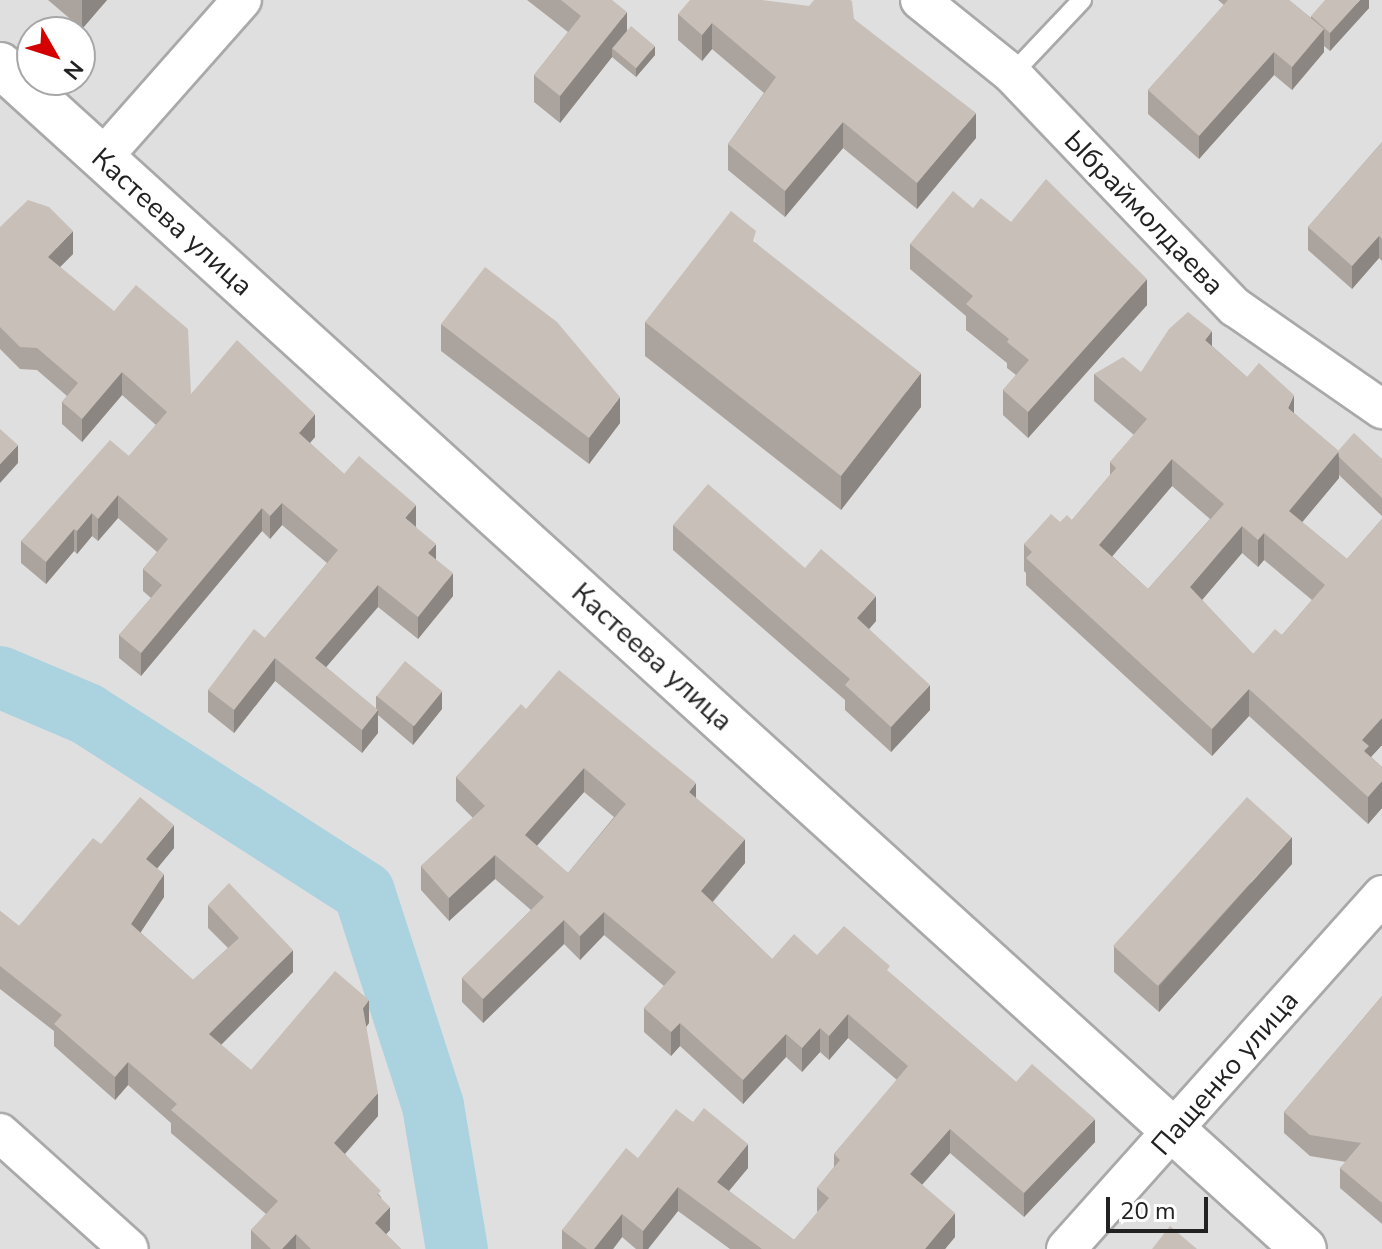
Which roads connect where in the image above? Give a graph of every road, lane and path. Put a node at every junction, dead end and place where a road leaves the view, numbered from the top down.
1 (242, 0) edge
2 (920, 0) edge
3 (1082, 0) edge
4 (0, 65) edge
5 (1012, 74) junction
6 (102, 158) junction
7 (1382, 409) edge
8 (1382, 895) edge
9 (1173, 1130) junction
10 (0, 1133) edge
11 (125, 1248) edge
12 (1066, 1249) edge
13 (1304, 1249) edge

1 - 6 street
2 - 5 street, Ыбраймолдаева
3 - 5 lane
4 - 6 street, Кастеева улица
5 - 7 street, Ыбраймолдаева
6 - 9 street, Кастеева улица
8 - 9 street, Пащенко улица
9 - 12 street, Пащенко улица
9 - 13 street, Кастеева улица
10 - 11 street

